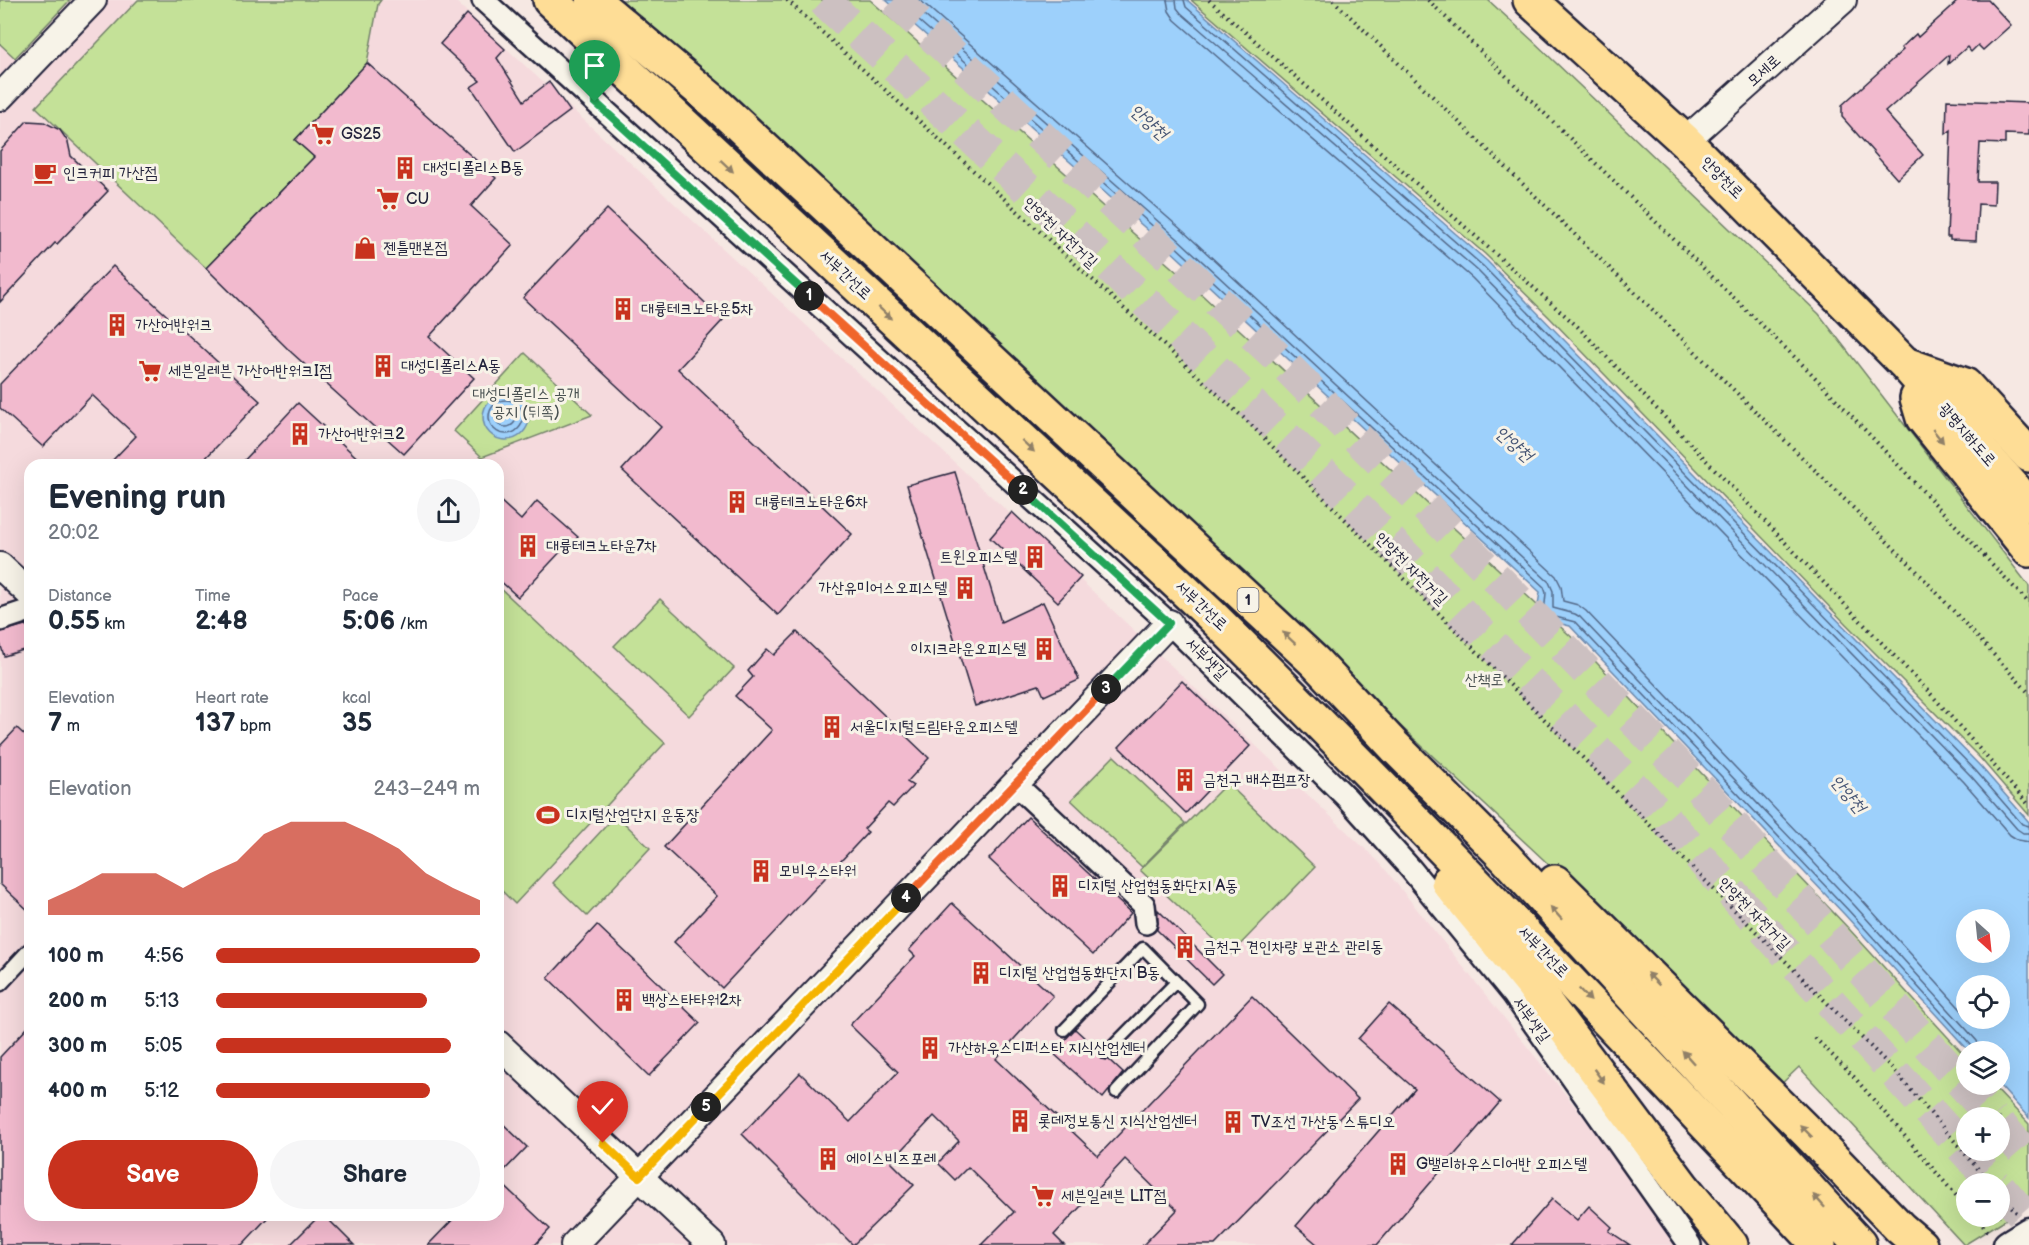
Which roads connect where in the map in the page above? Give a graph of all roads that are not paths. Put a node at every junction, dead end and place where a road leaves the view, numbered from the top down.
1 (93, 0) edge
2 (483, 0) edge
3 (525, 0) edge
4 (550, 0) edge
5 (593, 0) edge
6 (1530, 0) edge
7 (1843, 0) edge
8 (0, 97) edge
9 (684, 126) junction
10 (1685, 141) junction
11 (1906, 364) junction
12 (2029, 455) edge
13 (2029, 505) edge
14 (2029, 550) edge
15 (0, 566) edge
16 (24, 588) edge
17 (24, 612) edge
18 (0, 620) edge
19 (1169, 623) junction
20 (1315, 662) junction
21 (1285, 688) junction
22 (1015, 784) junction
23 (1144, 936) junction
24 (24, 957) edge
25 (1176, 982) junction
26 (0, 983) edge
27 (1064, 1030) dead end
28 (504, 1050) edge
29 (1106, 1053) dead end
30 (1116, 1092) dead end
31 (639, 1177) junction
32 (2025, 1225) edge
33 (1900, 1236) edge
34 (1859, 1244) edge
35 (574, 1245) edge
36 (712, 1245) edge
37 (1690, 1245) edge
38 (1731, 1245) edge
39 (1819, 1245) edge
40 (2008, 1245) edge

1 - 8 street
2 - 19 street, 서부샛길
3 - 9 main road
4 - 9 main road, 서부간선로 / 1
20 -> 5 main road, 1
6 - 10 main road, 안양천로
7 - 10 street, 모세로
9 -> 21 main road, 서부간선로 / 1
10 - 11 main road, 안양천로
11 - 12 main road
11 - 13 main road, 광명지하도로
11 -> 14 main road
15 - 16 street
17 - 18 street
19 - 22 street
19 - 37 street, 서부샛길
33 -> 20 main road
34 -> 20 main road, 1
21 -> 38 main road
21 -> 39 main road, 서부간선로 / 1
22 - 23 street
22 - 31 street
23 - 25 lane
23 - 27 lane
24 - 26 street
25 - 29 lane
25 - 30 lane
28 - 31 street
31 - 35 street
31 - 36 street
32 - 40 main road

